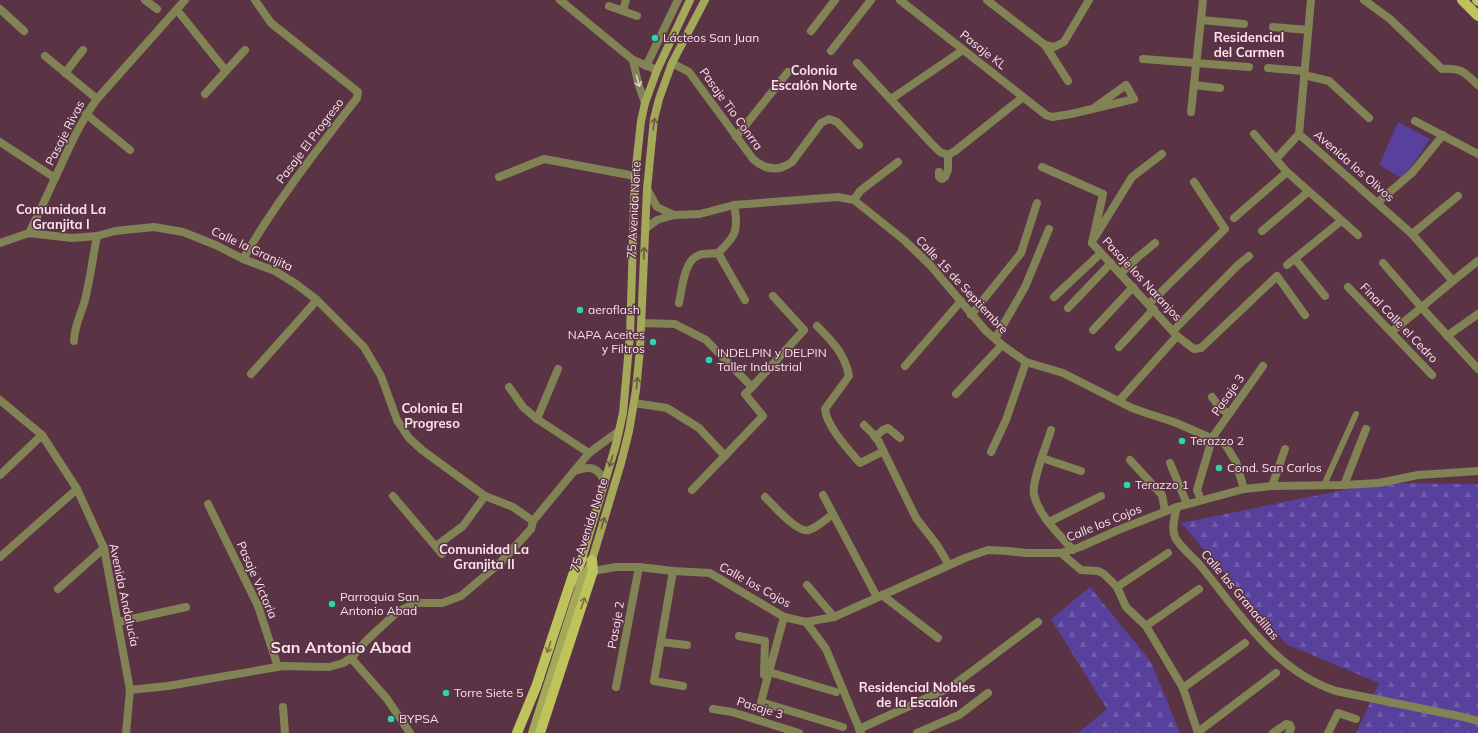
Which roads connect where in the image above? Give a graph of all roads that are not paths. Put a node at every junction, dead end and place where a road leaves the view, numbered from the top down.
1 (145, 0) edge
2 (185, 0) edge
3 (255, 0) edge
4 (560, 0) edge
5 (626, 0) edge
6 (678, 0) edge
7 (690, 0) edge
8 (705, 0) edge
9 (835, 0) edge
10 (871, 0) edge
11 (900, 0) edge
12 (987, 0) edge
13 (1089, 0) edge
14 (1203, 0) edge
15 (1311, 0) edge
16 (1364, 0) edge
17 (1462, 0) edge
18 (609, 6) dead end
19 (0, 8) edge
20 (157, 9) dead end
21 (177, 10) junction
22 (623, 10) junction
23 (637, 16) dead end
24 (1478, 16) edge
25 (1201, 20) junction
26 (1244, 24) dead end
27 (1273, 27) dead end
28 (1308, 30) junction
29 (24, 31) dead end
30 (811, 31) dead end
31 (1045, 45) junction
32 (83, 50) dead end
33 (245, 50) dead end
34 (963, 50) junction
35 (831, 51) dead end
36 (45, 56) dead end
37 (1143, 59) dead end
38 (632, 60) junction
39 (672, 62) junction
40 (857, 63) dead end
41 (1196, 63) junction
42 (646, 66) junction
43 (1249, 67) dead end
44 (1268, 68) dead end
45 (657, 70) junction
46 (226, 71) junction
47 (788, 72) dead end
48 (65, 73) junction
49 (1304, 73) junction
50 (1068, 81) dead end
51 (1194, 85) junction
52 (1478, 86) edge
53 (1220, 88) dead end
54 (204, 94) dead end
55 (1023, 97) junction
56 (96, 99) junction
57 (892, 99) junction
58 (645, 103) junction
59 (1094, 108) dead end
60 (1191, 112) dead end
61 (86, 114) junction
62 (1369, 118) dead end
63 (1415, 121) dead end
64 (1254, 134) dead end
65 (1299, 134) junction
66 (1443, 135) junction
67 (736, 137) junction
68 (0, 142) edge
69 (859, 145) dead end
70 (130, 150) dead end
71 (1162, 154) dead end
72 (1478, 154) edge
73 (948, 155) junction
74 (1276, 159) junction
75 (898, 162) dead end
76 (1042, 167) dead end
77 (939, 172) dead end
78 (1286, 172) junction
79 (635, 176) junction
80 (500, 177) dead end
81 (55, 178) junction
82 (1194, 182) dead end
83 (647, 189) junction
84 (1308, 192) junction
85 (1458, 196) dead end
86 (854, 200) junction
87 (1378, 202) junction
88 (1037, 203) dead end
89 (734, 205) junction
90 (674, 215) junction
91 (1234, 218) dead end
92 (1341, 221) junction
93 (645, 229) junction
94 (1048, 229) dead end
95 (1262, 231) dead end
96 (29, 233) junction
97 (1412, 234) junction
98 (1358, 235) dead end
99 (97, 236) junction
100 (1155, 242) dead end
101 (0, 243) edge
102 (1092, 243) junction
103 (718, 253) junction
104 (1101, 253) junction
105 (1249, 256) dead end
106 (243, 259) junction
107 (1295, 259) junction
108 (1478, 261) edge
109 (1111, 263) junction
110 (1382, 264) dead end
111 (1287, 265) dead end
112 (1120, 274) junction
113 (1453, 281) junction
114 (1133, 287) junction
115 (1348, 287) dead end
116 (773, 296) dead end
117 (1325, 296) dead end
118 (1054, 297) dead end
119 (317, 300) junction
120 (745, 300) dead end
121 (961, 301) junction
122 (679, 303) dead end
123 (1152, 307) junction
124 (1068, 308) dead end
125 (1422, 308) junction
126 (1478, 314) edge
127 (971, 315) junction
128 (1305, 315) dead end
129 (641, 323) junction
130 (817, 326) dead end
131 (1093, 330) dead end
132 (1391, 332) junction
133 (1175, 333) junction
134 (1447, 336) junction
135 (995, 339) junction
136 (74, 342) dead end
137 (1002, 345) junction
138 (1119, 347) dead end
139 (1026, 362) junction
140 (904, 366) dead end
141 (1262, 366) dead end
142 (558, 369) dead end
143 (1478, 369) edge
144 (251, 374) dead end
145 (1432, 375) dead end
146 (509, 387) dead end
147 (752, 387) junction
148 (956, 394) dead end
149 (1212, 397) dead end
150 (0, 400) edge
151 (1119, 401) junction
152 (634, 403) junction
153 (1229, 414) junction
154 (1356, 414) dead end
155 (537, 419) junction
156 (864, 425) dead end
157 (1366, 429) dead end
158 (1051, 430) dead end
159 (619, 431) junction
160 (42, 435) junction
161 (875, 437) junction
162 (900, 438) dead end
163 (1211, 442) junction
164 (1285, 449) dead end
165 (882, 452) junction
166 (991, 452) dead end
167 (590, 453) junction
168 (725, 456) junction
169 (1042, 458) junction
170 (1130, 460) dead end
171 (1170, 462) dead end
172 (574, 471) junction
173 (1081, 471) dead end
174 (1478, 471) edge
175 (0, 475) edge
176 (605, 482) junction
177 (1324, 485) junction
178 (1344, 485) junction
179 (1272, 486) junction
180 (77, 489) junction
181 (1244, 489) junction
182 (692, 490) dead end
183 (823, 495) dead end
184 (393, 496) dead end
185 (485, 496) junction
186 (765, 496) dead end
187 (1102, 496) dead end
188 (1202, 500) junction
189 (208, 504) dead end
190 (1187, 504) junction
191 (1177, 506) junction
192 (1165, 511) junction
193 (833, 514) junction
194 (533, 521) junction
195 (1049, 522) junction
196 (436, 546) junction
197 (104, 548) junction
198 (1073, 550) junction
199 (1061, 553) junction
200 (1168, 553) dead end
201 (442, 554) dead end
202 (0, 557) edge
203 (589, 563) junction
204 (949, 565) junction
205 (639, 567) junction
206 (673, 571) junction
207 (807, 585) dead end
208 (1116, 587) junction
209 (58, 589) dead end
210 (1198, 589) dead end
211 (880, 596) junction
212 (186, 608) dead end
213 (784, 617) junction
214 (834, 617) junction
215 (118, 622) junction
216 (806, 622) junction
217 (1038, 622) dead end
218 (1146, 626) junction
219 (739, 636) dead end
220 (938, 638) dead end
221 (661, 642) junction
222 (1245, 643) dead end
223 (687, 645) dead end
224 (351, 658) junction
225 (278, 667) junction
226 (766, 673) junction
227 (1276, 673) dead end
228 (683, 686) dead end
229 (616, 687) dead end
230 (1183, 688) junction
231 (130, 690) junction
232 (836, 692) dead end
233 (988, 693) dead end
234 (283, 707) dead end
235 (713, 709) dead end
236 (1356, 719) dead end
237 (1478, 721) edge
238 (843, 727) dead end
239 (860, 731) edge
240 (1198, 732) edge
241 (126, 733) edge
242 (285, 733) edge
243 (410, 733) edge
244 (516, 733) edge
245 (532, 733) edge
246 (540, 733) edge
247 (799, 733) edge
248 (917, 733) edge
249 (1273, 733) edge
250 (1289, 733) edge
251 (1328, 733) edge

1 - 20 street
2 - 21 street, Pasaje Rivas
3 - 106 street, Pasaje El Progreso
4 - 38 street
5 - 22 street
6 - 42 street
7 - 45 main road, 75 Avenida Norte
8 - 39 main road, 75 Avenida Norte
9 - 30 street
10 - 35 street
11 - 34 street, Pasaje KL
12 - 31 street
13 - 31 street
14 - 25 street
15 - 28 street, Avenida los Olivos
16 - 52 street
17 - 24 main road
18 - 22 street
19 - 29 street
21 - 46 street
21 - 56 street, Pasaje Rivas
22 - 23 street
25 - 26 street
25 - 41 street
27 - 28 street
28 - 49 street, Avenida los Olivos
31 - 50 street
32 - 48 street
33 - 46 street
34 - 55 street, Pasaje KL
34 - 57 street
36 - 48 street
37 - 41 street
38 - 42 street
38 -> 58 street
39 - 67 street, Pasaje Tio Conrra
83 -> 39 main road, 75 Avenida Norte
40 - 57 street
41 - 43 street
41 - 51 street
42 - 45 street
44 - 49 street
45 - 58 main road, 75 Avenida Norte
46 - 54 street
47 - 67 street
48 - 56 street
49 - 62 street
49 - 65 street, Avenida los Olivos
51 - 53 street
51 - 60 street
55 - 59 street, Pasaje KL
55 - 73 street
56 - 61 street, Pasaje Rivas
57 - 73 street
58 - 79 main road, 75 Avenida Norte
61 - 70 street
61 - 81 street, Pasaje Rivas
63 - 66 street
64 - 74 street
65 - 74 street
65 - 87 street, Avenida los Olivos
66 - 72 street
66 - 87 street
67 - 69 street, Pasaje Tio Conrra
68 - 81 street
71 - 102 street
73 - 77 street
74 - 78 street
75 - 86 street
76 - 102 street, Pasaje los Naranjos
78 - 84 street
78 - 91 street
79 - 80 street
79 - 159 main road, 75 Avenida Norte
81 - 96 street, Pasaje Rivas
82 - 123 street
83 - 90 street
83 - 93 main road, 75 Avenida Norte
84 - 92 street
84 - 95 street
85 - 97 street
86 - 89 street
86 - 121 street, Calle 15 de Septiembre
87 - 97 street, Avenida los Olivos
88 - 127 street
89 - 90 street
89 - 103 street
90 - 93 street
92 - 98 street
92 - 107 street
129 -> 93 main road, 75 Avenida Norte
94 - 135 street
96 - 99 street, Calle la Granjita
96 - 101 street, Calle la Granjita
97 - 113 street, Avenida los Olivos
99 - 106 street, Calle la Granjita
99 - 136 street
100 - 112 street
102 - 104 street, Pasaje los Naranjos
103 - 120 street
103 - 122 street
104 - 109 street, Pasaje los Naranjos
104 - 118 street
105 - 133 street
106 - 119 street, Calle la Granjita
107 - 111 street
107 - 117 street
108 - 113 street
109 - 112 street, Pasaje los Naranjos
109 - 124 street
110 - 125 street
112 - 114 street, Pasaje los Naranjos
113 - 125 street
114 - 123 street, Pasaje los Naranjos
114 - 131 street
115 - 132 street, Final Calle el Cedro
116 - 147 street
119 - 144 street
119 - 185 street, Calle la Granjita
121 - 127 street, Calle 15 de Septiembre
121 - 140 street
123 - 133 street, Pasaje los Naranjos
123 - 138 street
125 - 132 street
125 - 134 street
126 - 134 street
127 - 135 street, Calle 15 de Septiembre
128 - 133 street
129 - 147 street
152 -> 129 main road, 75 Avenida Norte
130 - 165 street
132 - 145 street, Final Calle el Cedro
133 - 151 street, Pasaje los Naranjos
134 - 143 street
135 - 137 street, Calle 15 de Septiembre
137 - 139 street, Calle 15 de Septiembre
137 - 148 street
139 - 151 street, Calle 15 de Septiembre
139 - 166 street
141 - 153 street, Pasaje 3
142 - 155 street
146 - 155 street
147 - 168 street
149 - 153 street
150 - 160 street, Avenida Andalucía
151 - 163 street, Calle 15 de Septiembre
152 - 168 street
203 -> 152 main road, 75 Avenida Norte
153 - 163 street, Pasaje 3
154 - 177 street
155 - 167 street
156 - 161 street
157 - 178 street
158 - 169 street
159 - 167 street
159 -> 176 main road, 75 Avenida Norte
160 - 175 street
160 - 180 street, Avenida Andalucía
161 - 162 street
161 - 165 street
163 - 181 street, Calle 15 de Septiembre
163 - 188 street, Pasaje 3
164 - 179 street
165 - 204 street
167 - 172 street
168 - 182 street
169 - 173 street
169 - 195 street
170 - 192 street
171 - 190 street
172 - 176 street
172 - 194 street
174 - 178 street, Calle los Cojos
176 - 203 main road, 75 Avenida Norte
177 - 178 street, Calle los Cojos
177 - 179 street, Calle los Cojos
179 - 181 street, Calle los Cojos
180 - 197 street, Avenida Andalucía
180 - 202 street
181 - 188 street, Calle los Cojos
183 - 193 street
184 - 196 street
185 - 194 street, Calle la Granjita
185 - 196 street
186 - 193 street
187 - 195 street
188 - 190 street, Calle los Cojos
189 - 225 street, Pasaje Victoria
190 - 191 street, Calle los Cojos
191 - 192 street, Calle los Cojos
191 - 237 street, Calle las Granadillas
192 - 198 street, Calle los Cojos
193 - 211 street
194 - 224 street
195 - 198 street
196 - 201 street
197 - 209 street
197 - 215 street, Avenida Andalucía
198 - 199 street, Calle los Cojos
199 - 204 street, Calle los Cojos
199 - 208 street
200 - 208 street
203 - 205 street, Calle los Cojos
203 -> 244 main road
203 - 245 main road, 75 Avenida Norte
246 -> 203 main road
204 - 211 street, Calle los Cojos
205 - 206 street, Calle los Cojos
205 - 229 street, Pasaje 2
206 - 213 street, Calle los Cojos
206 - 221 street
207 - 214 street
208 - 218 street
210 - 218 street
211 - 214 street, Calle los Cojos
211 - 220 street
212 - 215 street
213 - 216 street, Calle los Cojos
213 - 226 street
214 - 216 street, Calle los Cojos
215 - 231 street, Avenida Andalucía
216 - 239 street
217 - 239 street
218 - 230 street
219 - 226 street
221 - 223 street
221 - 228 street
222 - 230 street
224 - 225 street
224 - 243 street
225 - 231 street
226 - 232 street
226 - 238 street
227 - 240 street
230 - 240 street
231 - 241 street, Avenida Andalucía
233 - 248 street
234 - 242 street
235 - 247 street, Pasaje 3
236 - 251 street
249 - 250 street

